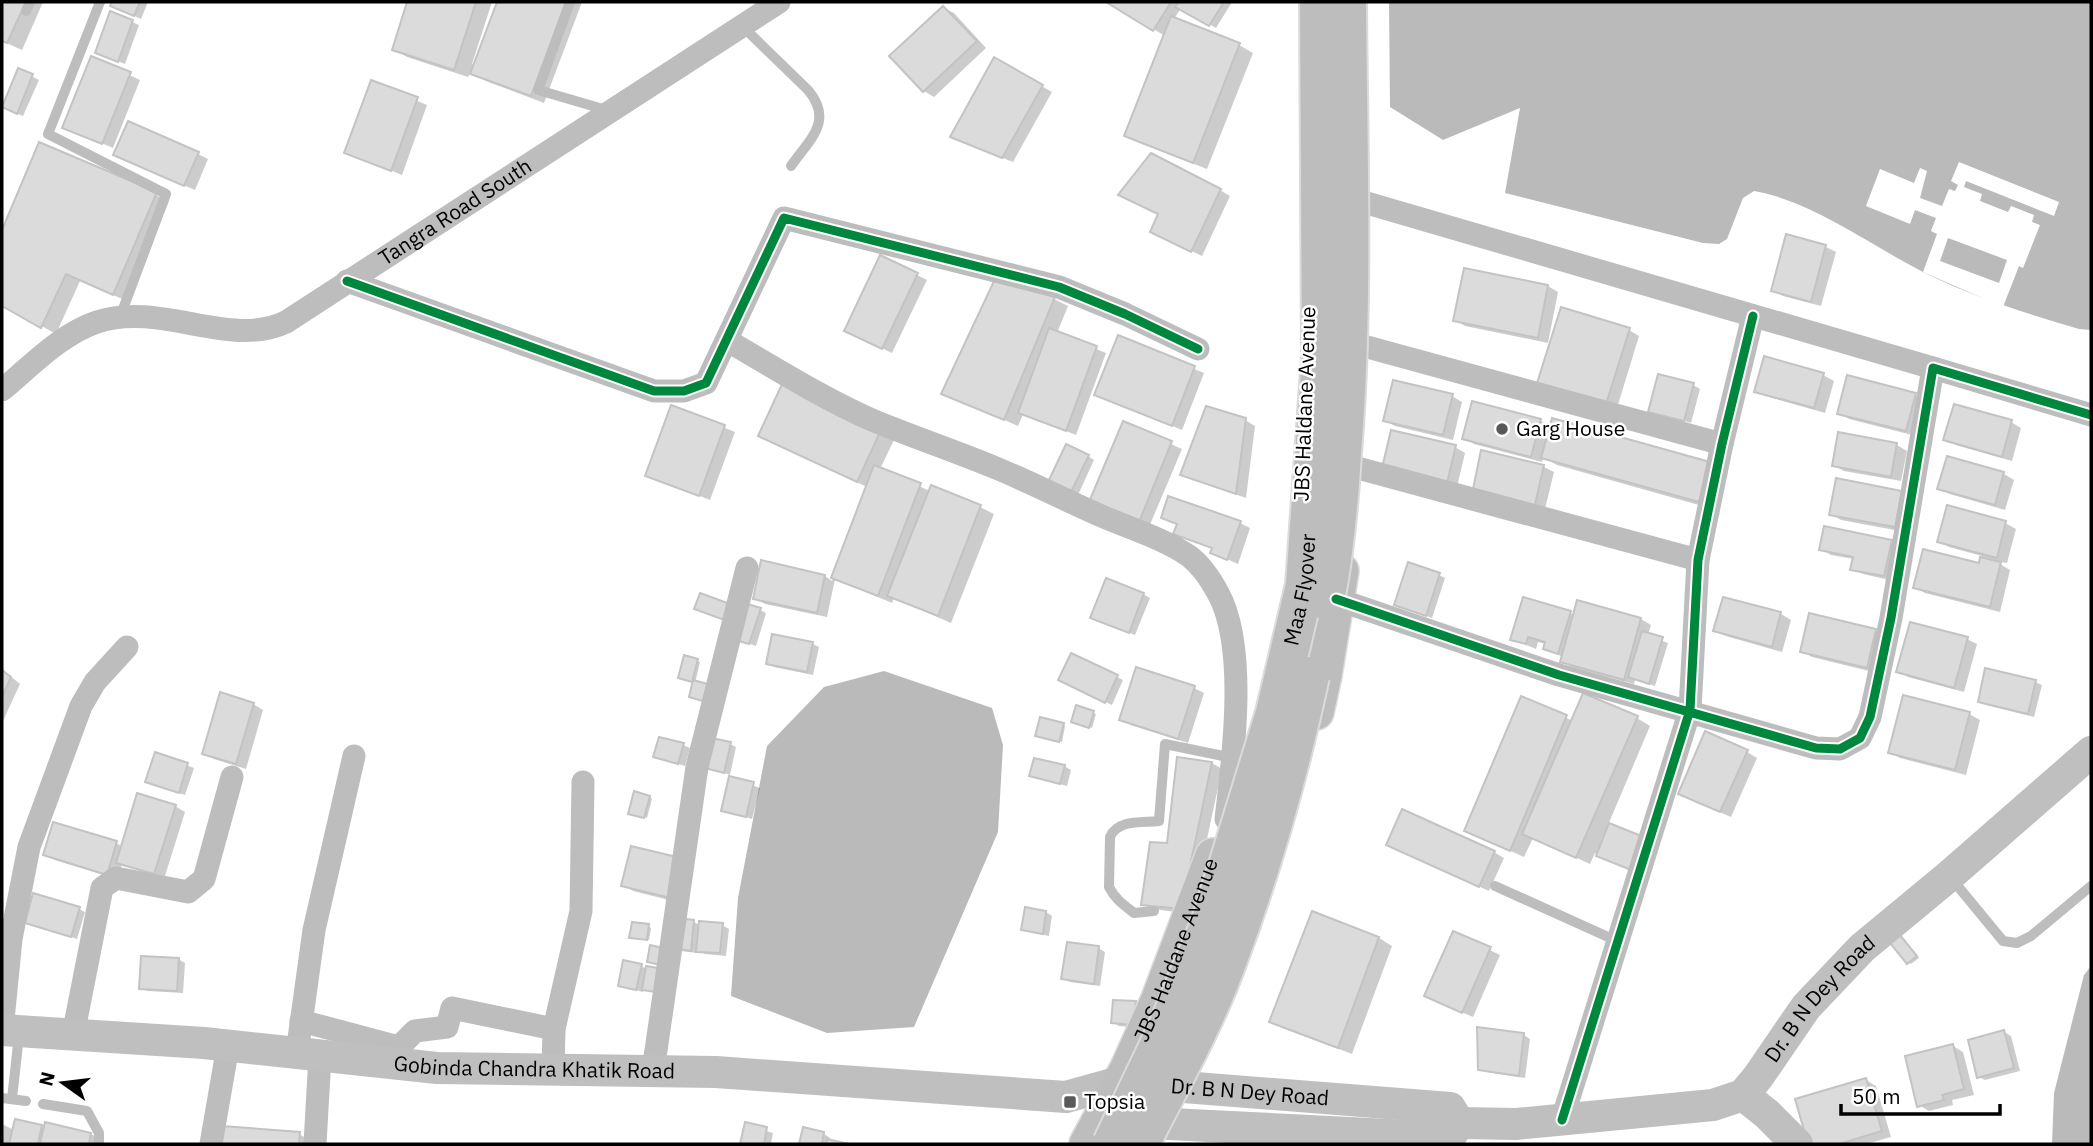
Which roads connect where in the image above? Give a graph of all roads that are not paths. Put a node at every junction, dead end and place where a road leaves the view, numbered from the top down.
1 (100, 2) edge
2 (570, 2) edge
3 (779, 2) edge
4 (1311, 2) edge
5 (1319, 2) edge
6 (1347, 2) edge
7 (1358, 2) edge
8 (741, 25) junction
9 (610, 111) junction
10 (791, 166) dead end
11 (1360, 201) junction
12 (347, 281) junction
13 (1753, 316) junction
14 (120, 317) junction
15 (728, 341) junction
16 (1360, 345) junction
17 (1198, 349) dead end
18 (1933, 368) junction
19 (2, 390) edge
20 (2091, 415) edge
21 (1722, 444) junction
22 (1354, 467) junction
23 (1698, 560) junction
24 (747, 568) dead end
25 (1336, 599) junction
26 (127, 647) dead end
27 (1690, 710) junction
28 (2091, 752) edge
29 (354, 756) dead end
30 (1233, 758) junction
31 (232, 777) dead end
32 (583, 782) dead end
33 (1226, 819) junction
34 (1949, 876) junction
35 (1496, 886) dead end
36 (2091, 886) edge
37 (1154, 911) dead end
38 (1618, 941) junction
39 (301, 1021) junction
40 (554, 1029) junction
41 (8, 1030) edge
42 (73, 1035) junction
43 (228, 1046) junction
44 (308, 1055) junction
45 (553, 1069) junction
46 (653, 1071) junction
47 (1120, 1082) junction
48 (1189, 1087) junction
49 (1743, 1095) junction
50 (1066, 1097) junction
51 (7, 1098) edge
52 (26, 1101) dead end
53 (43, 1104) dead end
54 (1264, 1118) edge
55 (1562, 1120) junction
56 (1516, 1134) edge
57 (1452, 1135) edge
58 (1099, 1136) edge
59 (1157, 1138) edge
60 (99, 1144) edge
61 (211, 1144) edge
62 (315, 1144) edge
63 (1797, 1144) edge

1 - 14 lane
2 - 9 lane
3 - 8 street, Tangra Road South
4 - 33 main road, JBS Haldane Avenue
5 - 58 highway, Maa Flyover, bridge
6 - 59 highway, Maa Flyover, bridge
7 - 11 main road
8 - 9 street, Tangra Road South
8 - 10 lane
9 - 12 street, Tangra Road South
11 - 13 street
11 - 16 main road
12 - 14 street, Tangra Road South
12 - 15 street
13 - 18 street
13 - 21 street
14 - 19 street, Tangra Road South
15 - 17 street
15 - 30 street
16 - 21 street
16 - 22 main road
18 - 20 street
18 - 27 street
21 - 23 street
22 - 23 street
22 - 25 main road
23 - 27 street
24 - 46 street
25 - 27 street
25 - 48 main road
26 - 41 street
27 - 38 street
28 - 34 main road, Dr. B N Dey Road
29 - 39 street
30 - 33 street
30 - 37 lane
31 - 42 street
32 - 40 street
33 - 47 main road, JBS Haldane Avenue
34 - 36 lane
34 - 49 main road, Dr. B N Dey Road
35 - 38 lane
38 - 55 street
39 - 40 street
39 - 44 street
40 - 45 street
41 - 42 main road, Gobinda Chandra Khatik Road
41 - 51 lane
42 - 43 main road, Gobinda Chandra Khatik Road
43 - 44 main road, Gobinda Chandra Khatik Road
43 - 61 street
44 - 45 main road, Gobinda Chandra Khatik Road
44 - 62 street
45 - 46 main road, Gobinda Chandra Khatik Road
46 - 50 main road, Gobinda Chandra Khatik Road
47 - 48 main road, Dr. B N Dey Road
47 - 50 main road, Dr. B N Dey Road
47 - 58 main road, JBS Haldane Avenue
48 - 54 main road, Dr. B N Dey Road
48 - 59 main road
49 - 55 main road, Dr. B N Dey Road
49 - 63 main road
50 - 58 main road
51 - 52 lane
53 - 60 lane
54 - 57 main road, Dr. B N Dey Road
54 - 59 main road, Dr. B N Dey Road
55 - 56 main road, Dr. B N Dey Road
56 - 57 main road, Dr. B N Dey Road
58 - 59 main road, Dr. B N Dey Road

